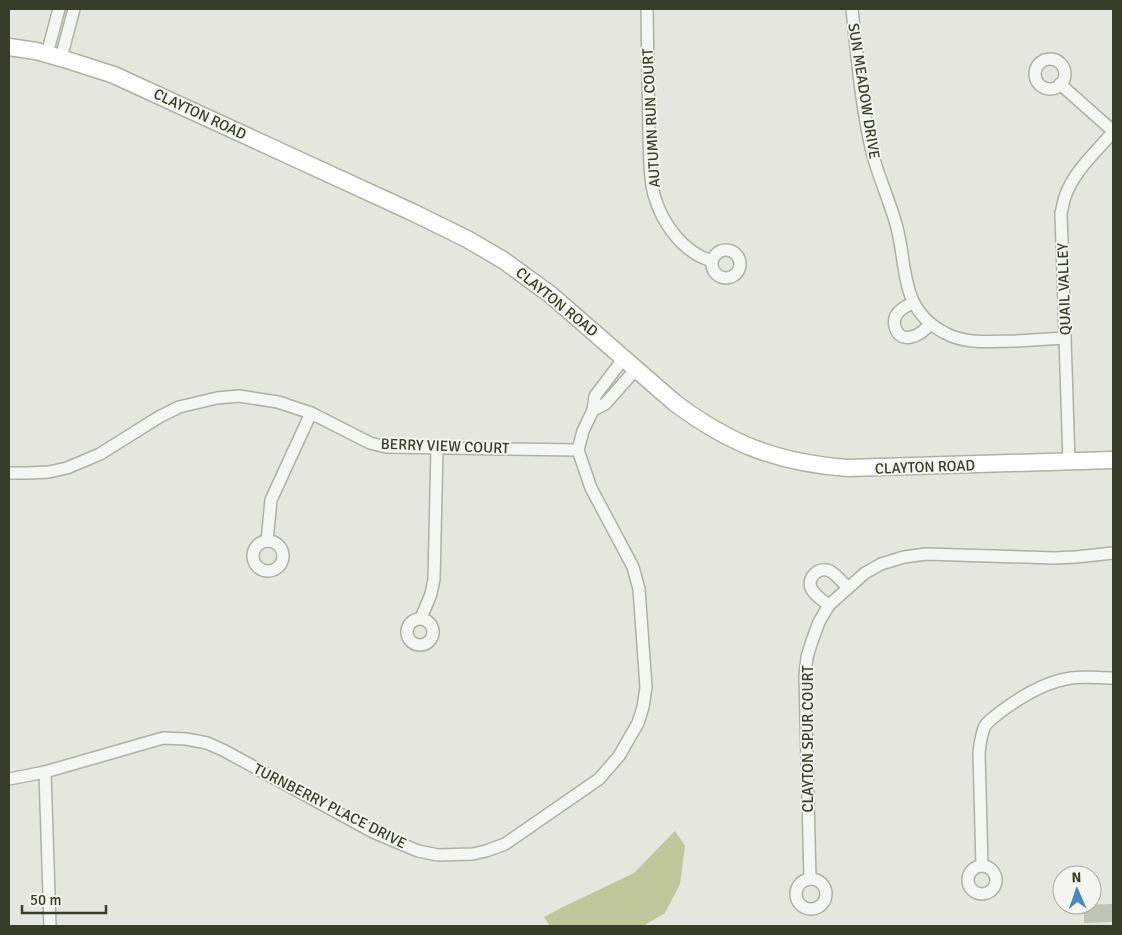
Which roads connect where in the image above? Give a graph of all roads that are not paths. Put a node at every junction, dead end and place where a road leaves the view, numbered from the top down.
1 (59, 9) edge
2 (74, 9) edge
3 (647, 9) edge
4 (852, 9) edge
5 (9, 47) edge
6 (54, 56) junction
7 (1060, 84) dead end
8 (1113, 132) edge
9 (712, 261) dead end
10 (913, 302) junction
11 (931, 324) junction
12 (1065, 338) junction
13 (624, 358) junction
14 (636, 369) junction
15 (593, 410) junction
16 (311, 414) junction
17 (437, 448) junction
18 (578, 450) junction
19 (1113, 460) edge
20 (1069, 462) junction
21 (9, 473) edge
22 (267, 541) dead end
23 (1113, 554) edge
24 (848, 588) junction
25 (829, 605) junction
26 (421, 618) dead end
27 (1113, 678) edge
28 (45, 772) junction
29 (9, 779) edge
30 (982, 866) dead end
31 (810, 879) dead end
32 (50, 926) edge

1 - 6 street
2 - 6 street
3 - 9 street, AUTUMN RUN COURT
4 - 10 street, SUN MEADOW DRIVE
5 - 6 main road, CLAYTON ROAD
6 - 13 main road, CLAYTON ROAD
7 - 8 street
8 - 12 street, QUAIL VALLEY
10 - 11 street, SUN MEADOW DRIVE
10 - 11 street
11 - 12 street, SUN MEADOW DRIVE
12 - 20 street, QUAIL VALLEY
13 - 14 main road, CLAYTON ROAD
13 - 15 street
14 - 15 street
14 - 20 main road, CLAYTON ROAD
15 - 18 street
16 - 17 street, BERRY VIEW COURT
16 - 21 street, BERRY VIEW COURT
16 - 22 street
17 - 18 street, BERRY VIEW COURT
17 - 26 street
18 - 28 street, TURNBERRY PLACE DRIVE
19 - 20 main road, CLAYTON ROAD
23 - 24 street, CLAYTON SPUR COURT
24 - 25 street, CLAYTON SPUR COURT
24 - 25 street
25 - 31 street, CLAYTON SPUR COURT
27 - 30 street
28 - 29 street, TURNBERRY PLACE DRIVE
28 - 32 street

